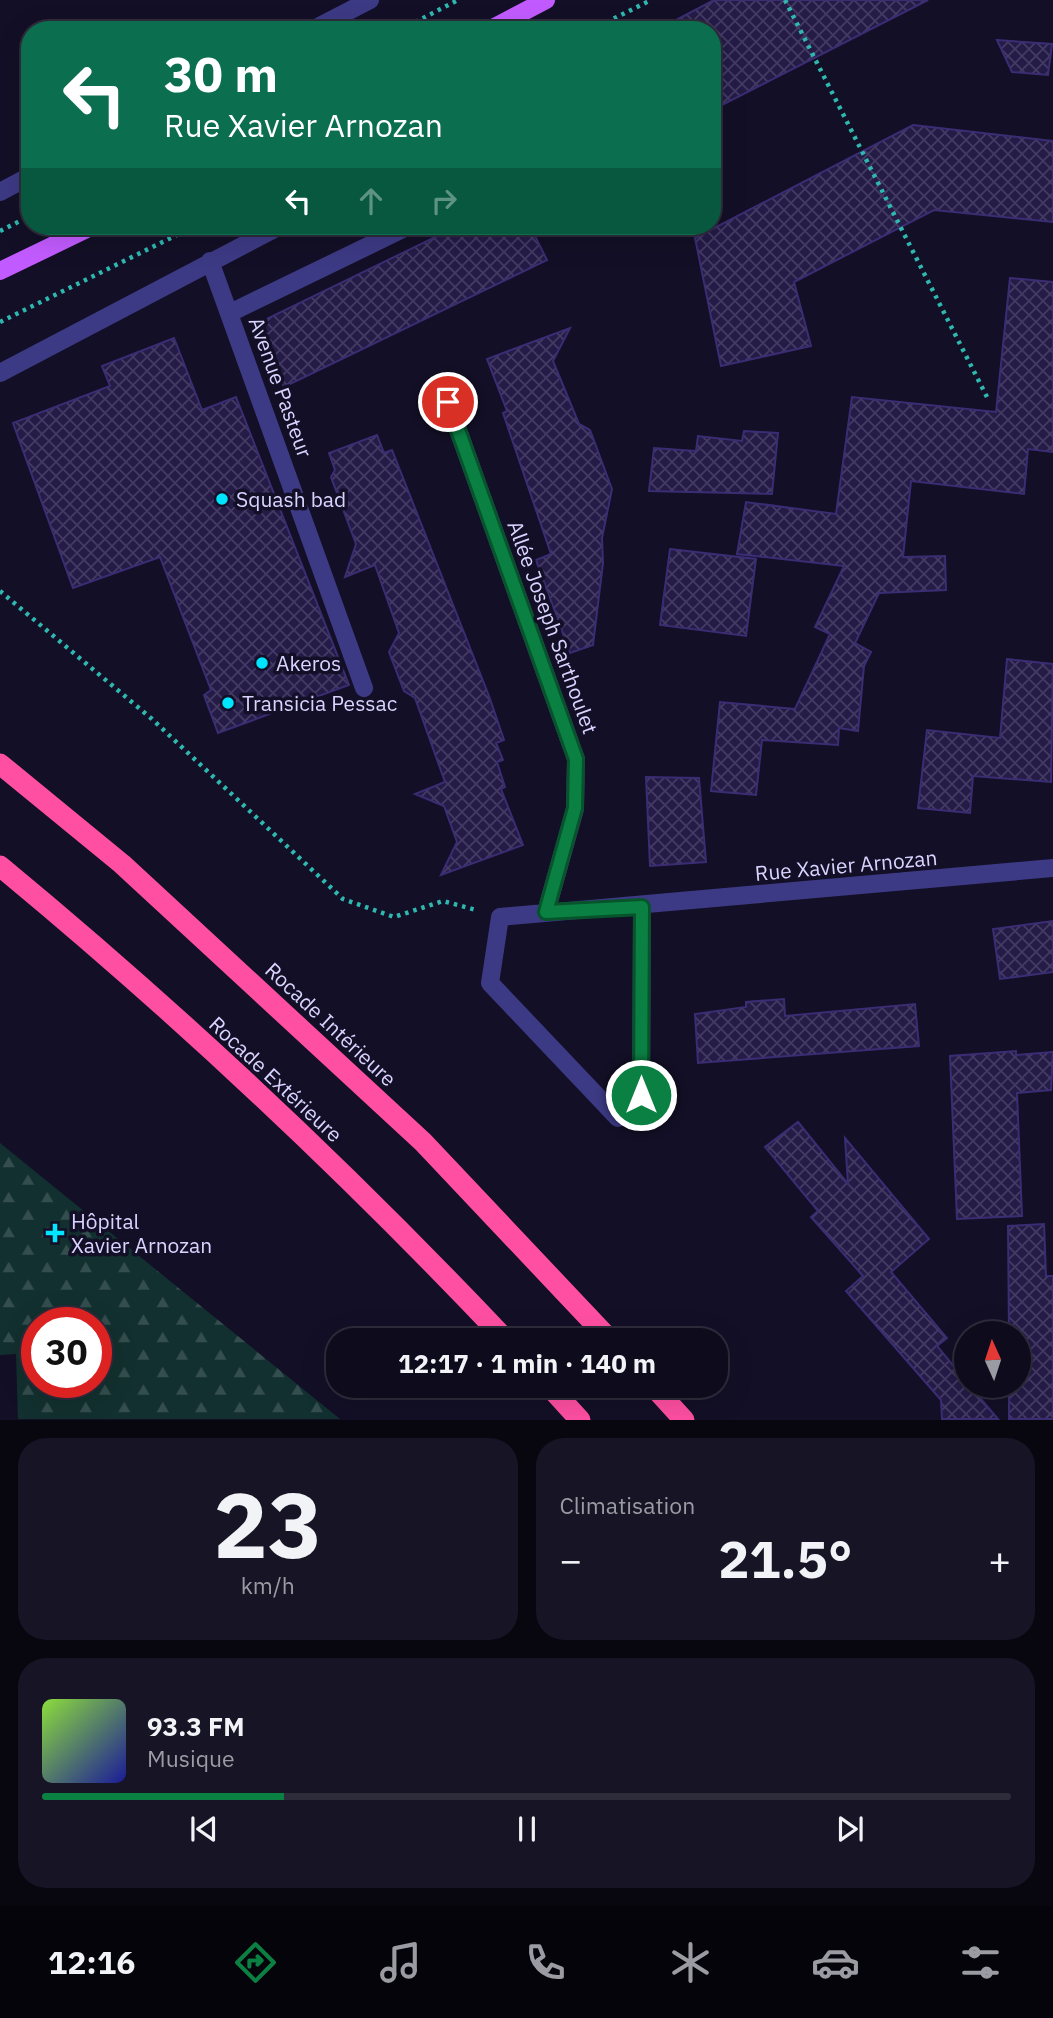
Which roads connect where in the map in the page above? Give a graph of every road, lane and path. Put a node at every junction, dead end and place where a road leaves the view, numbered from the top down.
1 (370, 0) edge
2 (458, 0) edge
3 (546, 0) edge
4 (651, 0) edge
5 (785, 0) edge
6 (329, 21) edge
7 (417, 21) edge
8 (506, 21) edge
9 (610, 21) edge
10 (21, 181) edge
11 (0, 192) edge
12 (21, 220) edge
13 (0, 231) edge
14 (74, 235) edge
15 (177, 235) edge
16 (262, 235) edge
17 (390, 235) edge
18 (210, 261) junction
19 (0, 271) edge
20 (230, 313) junction
21 (0, 322) edge
22 (0, 373) edge
23 (989, 401) dead end
24 (448, 402) dead end
25 (0, 591) edge
26 (364, 688) dead end
27 (0, 764) edge
28 (0, 866) edge
29 (1053, 868) edge
30 (642, 907) junction
31 (546, 912) junction
32 (500, 917) junction
33 (495, 1328) edge
34 (599, 1328) edge
35 (560, 1398) edge
36 (664, 1398) edge
37 (580, 1419) edge
38 (684, 1419) edge

1 - 6 street
2 - 7 path
3 - 8 main road
4 - 9 path
5 - 23 path
10 - 11 street
12 - 13 path
14 - 19 main road
15 - 21 path
16 - 18 street
17 - 20 street
18 - 20 street, Avenue Pasteur
18 - 22 street
20 - 26 street, Avenue Pasteur
24 - 31 street, Allée Joseph Sarthoulet
25 - 32 path
27 - 34 highway, Rocade Intérieure
28 - 33 highway, Rocade Extérieure
29 - 30 street, Rue Xavier Arnozan
30 - 31 street, Rue Xavier Arnozan
30 - 32 street
31 - 32 street, Rue Xavier Arnozan
35 - 37 highway
36 - 38 highway

